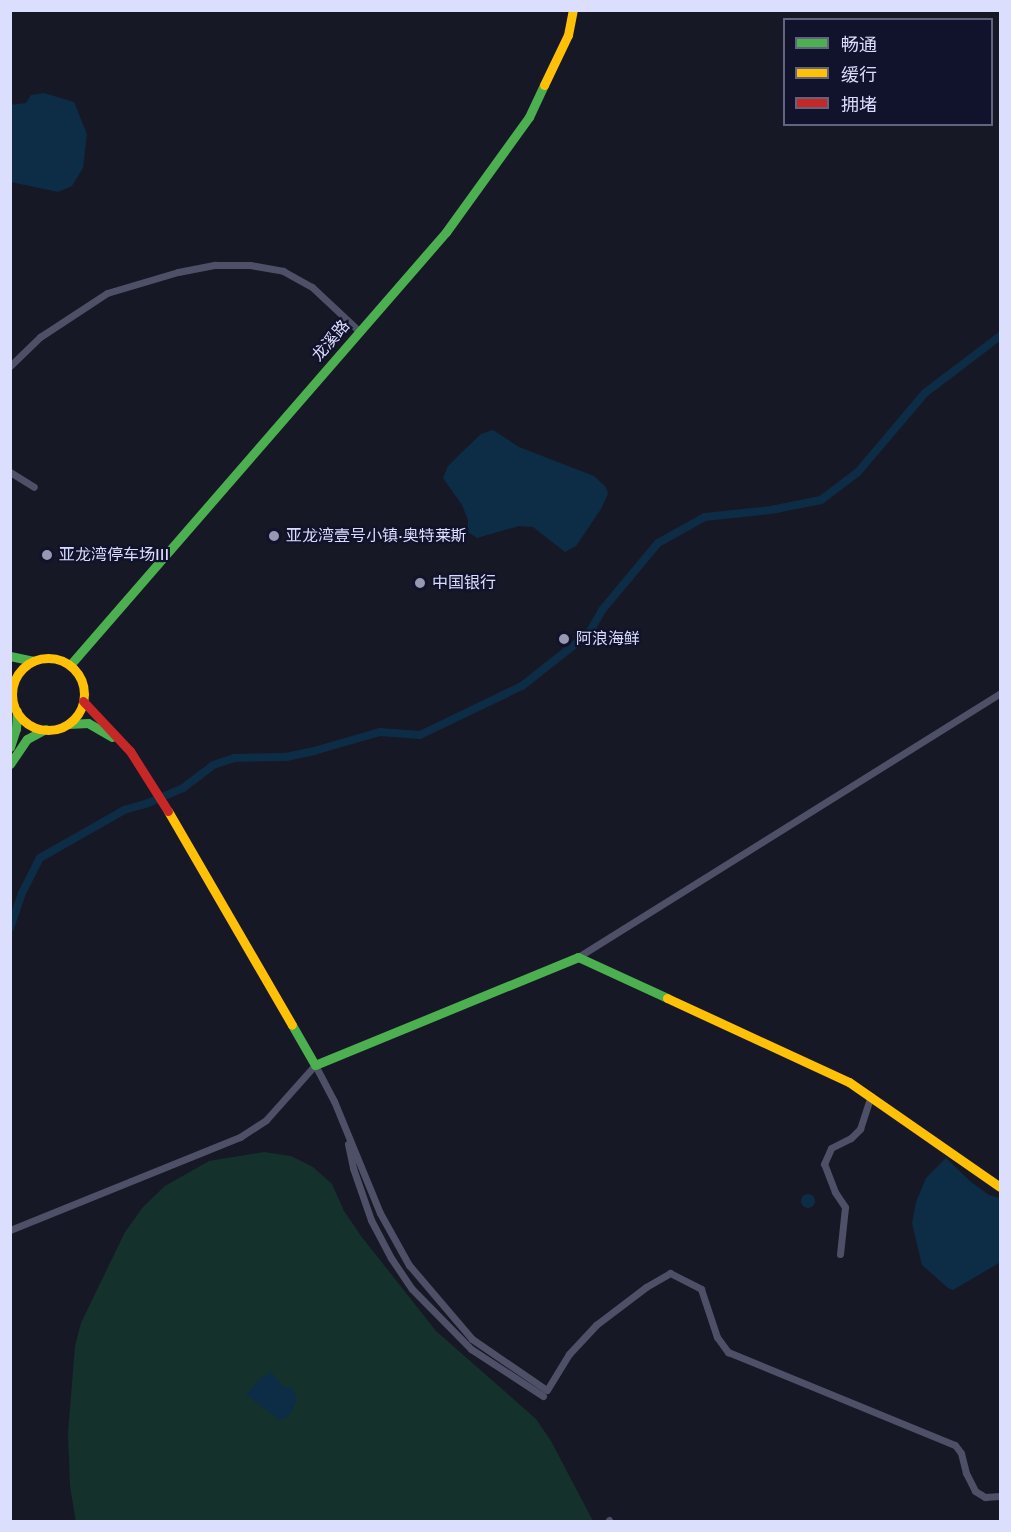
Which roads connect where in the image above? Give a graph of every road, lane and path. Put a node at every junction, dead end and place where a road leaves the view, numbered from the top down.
1 (573, 10) edge
2 (359, 331) junction
3 (10, 366) edge
4 (10, 472) edge
5 (34, 487) dead end
6 (10, 656) edge
7 (33, 661) junction
8 (70, 665) junction
9 (1000, 693) edge
10 (11, 694) edge
11 (84, 701) junction
12 (16, 711) junction
13 (68, 724) junction
14 (46, 729) junction
15 (10, 747) edge
16 (130, 750) junction
17 (10, 764) edge
18 (578, 957) junction
19 (315, 1065) junction
20 (871, 1096) junction
21 (344, 1124) junction
22 (1000, 1186) edge
23 (10, 1230) edge
24 (840, 1254) dead end
25 (545, 1393) junction
26 (1000, 1496) edge

1 - 2 street, 龙溪路
2 - 3 street
2 - 8 street, 龙溪路
4 - 5 street
6 - 7 street
7 - 8 street
7 - 10 street
8 - 11 street
9 - 18 street
10 - 12 street
11 - 13 street
11 - 16 street
12 - 14 street
12 - 15 street
13 - 14 street
13 - 16 street
14 - 17 street
16 - 19 street
18 - 19 street
18 - 20 street
19 - 21 street
19 - 23 street
20 - 22 street
20 - 24 street
21 - 25 street
21 - 25 street
25 - 26 street

